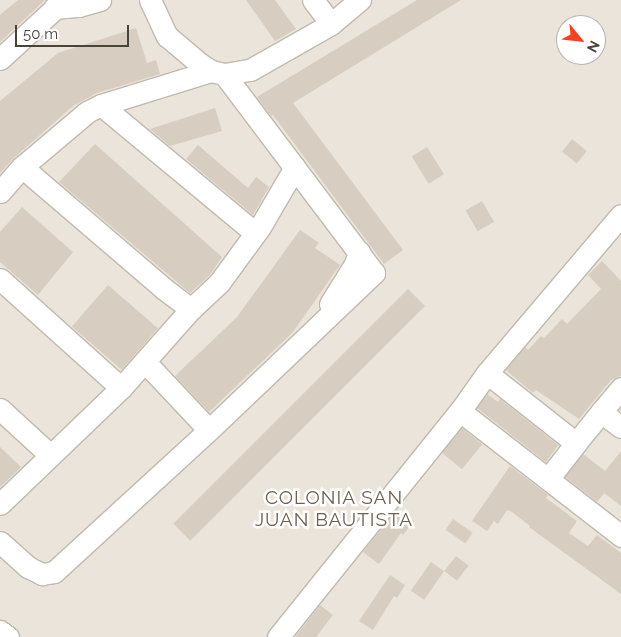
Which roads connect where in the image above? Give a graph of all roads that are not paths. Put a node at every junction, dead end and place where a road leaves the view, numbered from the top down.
1 (100, 0) edge
2 (150, 0) edge
3 (313, 0) edge
4 (360, 0) edge
5 (59, 4) edge
6 (331, 24) junction
7 (0, 59) edge
8 (217, 72) junction
9 (101, 105) junction
10 (22, 167) junction
11 (295, 167) junction
12 (0, 192) edge
13 (621, 215) edge
14 (255, 233) junction
15 (0, 279) edge
16 (191, 309) junction
17 (144, 362) junction
18 (487, 373) junction
19 (121, 388) junction
20 (621, 388) edge
21 (0, 409) edge
22 (460, 411) junction
23 (601, 412) junction
24 (621, 427) edge
25 (209, 430) junction
26 (576, 443) junction
27 (50, 455) junction
28 (548, 479) junction
29 (0, 504) edge
30 (621, 536) edge
31 (0, 542) edge
32 (0, 631) edge
33 (8, 637) edge
34 (278, 637) edge

1 - 5 street
2 - 8 street
3 - 6 street
4 - 6 street
5 - 7 street
6 - 8 street
8 - 9 street
8 - 11 street
9 - 10 street
9 - 14 street
10 - 12 street
10 - 16 street
11 - 14 street
11 - 25 street
13 - 18 street
14 - 16 street
15 - 19 street
16 - 17 street
17 - 19 street
17 - 25 street
18 - 22 street
18 - 26 street
19 - 27 street
20 - 23 street
21 - 27 street
22 - 28 street
22 - 34 street
23 - 24 street
23 - 26 street
25 - 31 street
26 - 28 street
27 - 29 street
28 - 30 street
32 - 33 street

